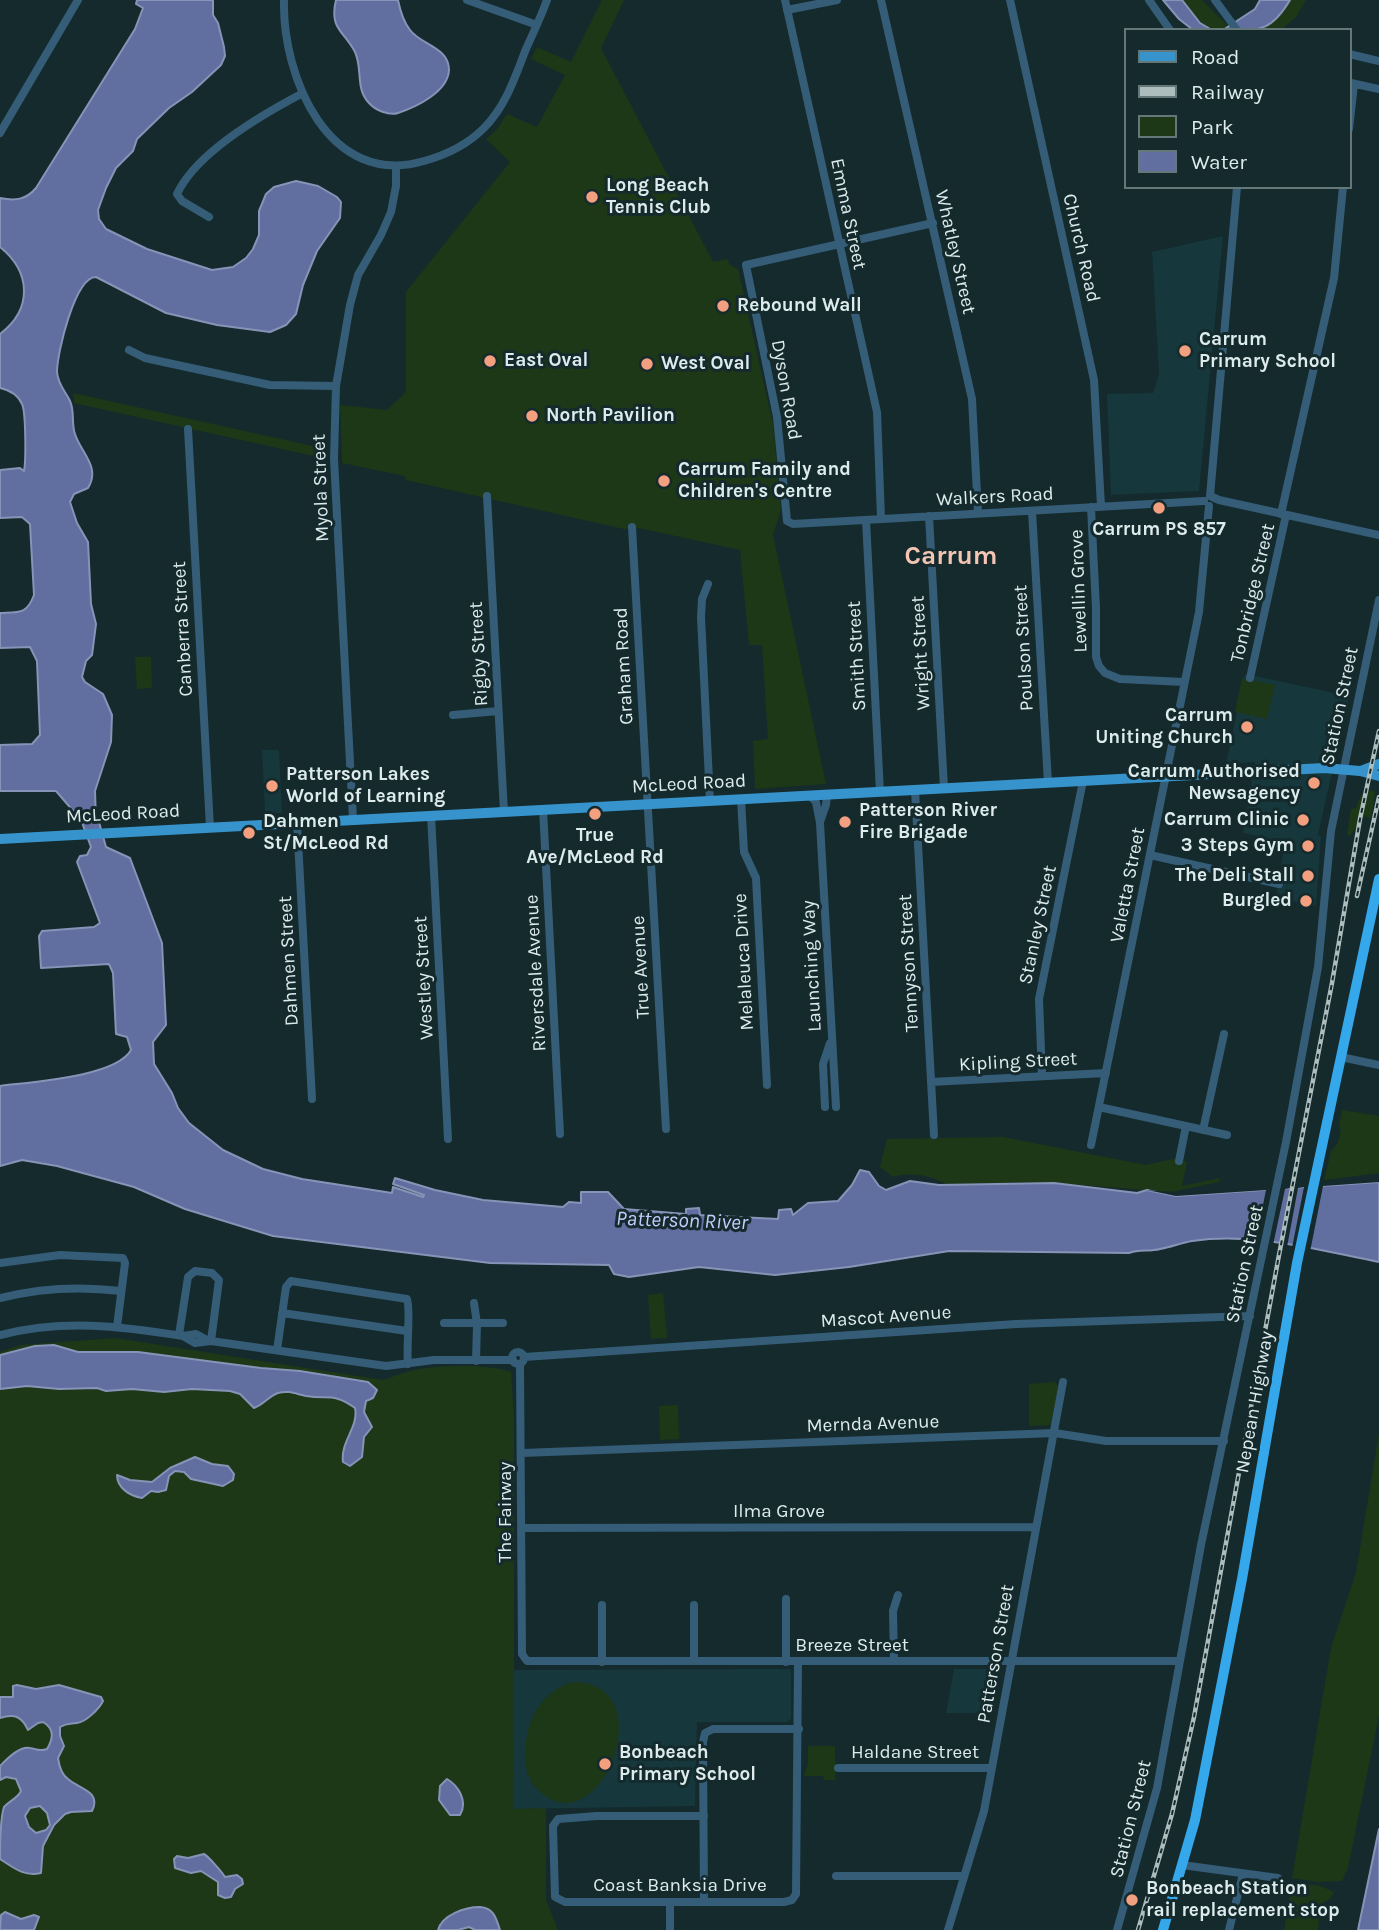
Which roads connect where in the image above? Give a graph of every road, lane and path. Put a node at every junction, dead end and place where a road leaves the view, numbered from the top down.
1 (78, 0) edge
2 (284, 0) edge
3 (467, 0) edge
4 (547, 0) edge
5 (785, 0) edge
6 (837, 0) edge
7 (881, 0) edge
8 (1010, 0) edge
9 (1149, 0) edge
10 (1209, 0) edge
11 (1217, 3) edge
12 (787, 10) junction
13 (537, 25) junction
14 (1169, 28) edge
15 (1235, 28) edge
16 (1351, 54) edge
17 (1379, 61) edge
18 (1352, 83) edge
19 (1379, 89) edge
20 (303, 93) junction
21 (0, 133) edge
22 (396, 166) junction
23 (1237, 189) edge
24 (1343, 189) edge
25 (209, 217) dead end
26 (933, 223) junction
27 (838, 244) junction
28 (129, 350) dead end
29 (335, 386) junction
30 (188, 429) dead end
31 (487, 496) dead end
32 (1209, 501) junction
33 (1101, 506) junction
34 (1091, 507) junction
35 (1032, 511) junction
36 (978, 513) junction
37 (1284, 514) junction
38 (929, 516) junction
39 (881, 518) junction
40 (866, 520) junction
41 (787, 521) joint
42 (632, 527) dead end
43 (1379, 535) edge
44 (708, 584) dead end
45 (1379, 600) edge
46 (1250, 678) dead end
47 (1185, 682) junction
48 (498, 711) junction
49 (453, 715) dead end
50 (1379, 764) edge
51 (1343, 769) junction
52 (1360, 771) junction
53 (1379, 776) edge
54 (1166, 777) junction
55 (1083, 781) junction
56 (1048, 783) junction
57 (944, 788) junction
58 (915, 790) junction
59 (880, 792) junction
60 (827, 794) junction
61 (810, 796) junction
62 (741, 799) junction
63 (710, 801) junction
64 (648, 804) junction
65 (543, 809) junction
66 (504, 811) junction
67 (431, 815) junction
68 (354, 819) junction
69 (297, 822) junction
70 (820, 823) junction
71 (210, 827) junction
72 (0, 839) edge
73 (1150, 855) junction
74 (1379, 879) edge
75 (1279, 884) dead end
76 (831, 1033) junction
77 (1224, 1034) dead end
78 (1341, 1057) junction
79 (1379, 1065) edge
80 (1106, 1073) junction
81 (1042, 1076) junction
82 (931, 1082) junction
83 (766, 1085) dead end
84 (312, 1099) dead end
85 (825, 1107) dead end
86 (836, 1107) dead end
87 (1099, 1107) junction
88 (1186, 1126) junction
89 (666, 1129) dead end
90 (1203, 1130) junction
91 (560, 1134) dead end
92 (934, 1135) dead end
93 (1227, 1135) dead end
94 (448, 1139) dead end
95 (1091, 1145) dead end
96 (1179, 1161) dead end
97 (0, 1263) edge
98 (121, 1291) junction
99 (0, 1298) edge
100 (474, 1303) dead end
101 (282, 1313) junction
102 (1250, 1316) junction
103 (444, 1323) dead end
104 (503, 1323) dead end
105 (477, 1324) junction
106 (117, 1327) junction
107 (407, 1331) junction
108 (0, 1335) edge
109 (181, 1336) junction
110 (209, 1340) junction
111 (277, 1350) junction
112 (477, 1360) junction
113 (519, 1360) junction
114 (408, 1364) junction
115 (1063, 1382) dead end
116 (1055, 1433) junction
117 (1224, 1441) junction
118 (522, 1453) junction
119 (1035, 1527) junction
120 (522, 1528) junction
121 (898, 1595) dead end
122 (786, 1599) dead end
123 (602, 1605) dead end
124 (694, 1605) dead end
125 (524, 1659) joint
126 (694, 1661) junction
127 (798, 1661) junction
128 (894, 1661) junction
129 (1011, 1661) junction
130 (1180, 1661) junction
131 (602, 1662) junction
132 (786, 1662) junction
133 (799, 1729) junction
134 (838, 1768) dead end
135 (991, 1768) junction
136 (704, 1816) junction
137 (1182, 1865) junction
138 (1243, 1874) junction
139 (836, 1876) dead end
140 (964, 1877) junction
141 (1278, 1878) dead end
142 (670, 1902) junction
143 (704, 1902) junction
144 (670, 1930) edge
145 (948, 1930) edge
146 (1117, 1930) edge
147 (1163, 1930) edge
148 (1230, 1930) edge

1 - 21 street
2 - 20 street
3 - 13 street
4 - 13 street
5 - 12 street, Emma Street
6 - 12 street
7 - 26 street, Whatley Street
8 - 33 street, Church Road
9 - 14 street
10 - 11 street
11 - 15 street
12 - 27 street, Emma Street
13 - 22 street
16 - 17 street
18 - 19 street
20 - 22 street
20 - 25 street
22 - 29 street, Myola Street
23 - 32 street, Valetta Street
24 - 37 street, Tonbridge Street
26 - 27 street
26 - 36 street, Whatley Street
27 - 39 street, Emma Street
27 - 41 street, Dyson Road
28 - 29 street
29 - 68 street, Myola Street
30 - 71 street, Canberra Street
31 - 48 street, Rigby Street
32 - 33 street, Walkers Road
32 - 37 street, Walkers Road
32 - 47 street, Valetta Street
33 - 34 street, Walkers Road
34 - 35 street, Walkers Road
34 - 47 street, Lewellin Grove
35 - 36 street, Walkers Road
35 - 56 street, Poulson Street
36 - 38 street, Walkers Road
37 - 43 street, Walkers Road
37 - 46 street, Tonbridge Street
38 - 39 street, Walkers Road
38 - 57 street, Wright Street
39 - 40 street, Walkers Road
40 - 41 street, Walkers Road
40 - 59 street, Smith Street
42 - 64 street, Graham Road
44 - 63 street
45 - 51 street, Station Street
47 - 54 street, Valetta Street
48 - 49 street
48 - 66 street, Rigby Street
50 - 52 main road
51 - 52 main road, McLeod Road
51 - 54 main road, McLeod Road
51 - 102 street, Station Street
52 - 53 main road, McLeod Road
54 - 55 main road, McLeod Road
54 - 73 street, Valetta Street
55 - 56 main road, McLeod Road
55 - 81 street, Stanley Street
56 - 57 main road, McLeod Road
57 - 58 main road, McLeod Road
58 - 59 main road, McLeod Road
58 - 82 street, Tennyson Street
59 - 60 main road, McLeod Road
60 - 61 main road, McLeod Road
60 - 70 street, Launching Way
61 - 62 main road, McLeod Road
61 - 70 street, Launching Way
62 - 63 main road, McLeod Road
62 - 83 street, Melaleuca Drive
63 - 64 main road, McLeod Road
64 - 65 main road, McLeod Road
64 - 89 street, True Avenue
65 - 66 main road, McLeod Road
65 - 91 street, Riversdale Avenue
66 - 67 main road, McLeod Road
67 - 68 main road, McLeod Road
67 - 94 street, Westley Street
68 - 69 main road, McLeod Road
69 - 71 main road, McLeod Road
69 - 84 street, Dahmen Street
70 - 76 street, Launching Way
71 - 72 main road, McLeod Road
73 - 75 street
73 - 80 street, Valetta Street
74 - 78 highway, Nepean Highway
76 - 85 street
76 - 86 street, Launching Way
77 - 90 street
78 - 79 street
78 - 137 highway, Nepean Highway
80 - 81 street, Kipling Street
80 - 87 street, Valetta Street
81 - 82 street, Kipling Street
82 - 92 street, Tennyson Street
87 - 88 street
87 - 95 street, Valetta Street
88 - 90 street
88 - 96 street
90 - 93 street
97 - 98 street
98 - 99 street
98 - 106 street
100 - 105 street
101 - 107 street
101 - 107 street
101 - 111 street
102 - 113 street, Mascot Avenue
102 - 117 street, Station Street
103 - 105 street
104 - 105 street
105 - 112 street
106 - 108 street, Mascot Avenue
106 - 109 street, Mascot Avenue
107 - 114 street
109 - 110 street, Mascot Avenue
109 - 110 street
110 - 111 street, Mascot Avenue
111 - 114 street, Mascot Avenue
112 - 113 street, Mascot Avenue
112 - 114 street, Mascot Avenue
113 - 118 street, The Fairway
115 - 116 street, Patterson Street
116 - 117 street, Mernda Avenue
116 - 118 street, Mernda Avenue
116 - 119 street, Patterson Street
117 - 130 street, Station Street
118 - 120 street, The Fairway
119 - 120 street, Ilma Grove
119 - 129 street, Patterson Street
120 - 125 street, The Fairway
121 - 128 street
122 - 132 street
123 - 131 street
124 - 126 street
125 - 131 street, Breeze Street
126 - 131 street, Breeze Street
126 - 132 street, Breeze Street
127 - 128 street, Breeze Street
127 - 132 street, Breeze Street
127 - 133 street, Coast Banksia Drive
128 - 129 street, Breeze Street
129 - 130 street, Breeze Street
129 - 135 street, Patterson Street
130 - 146 street, Station Street
133 - 136 street
133 - 143 street, Coast Banksia Drive
134 - 135 street, Haldane Street
135 - 140 street, Patterson Street
136 - 142 street, Coast Banksia Drive
136 - 143 street
137 - 138 street
137 - 147 highway, Nepean Highway
138 - 141 street
138 - 148 street
139 - 140 street
140 - 145 street, Patterson Street
142 - 143 street, Coast Banksia Drive
142 - 144 street

